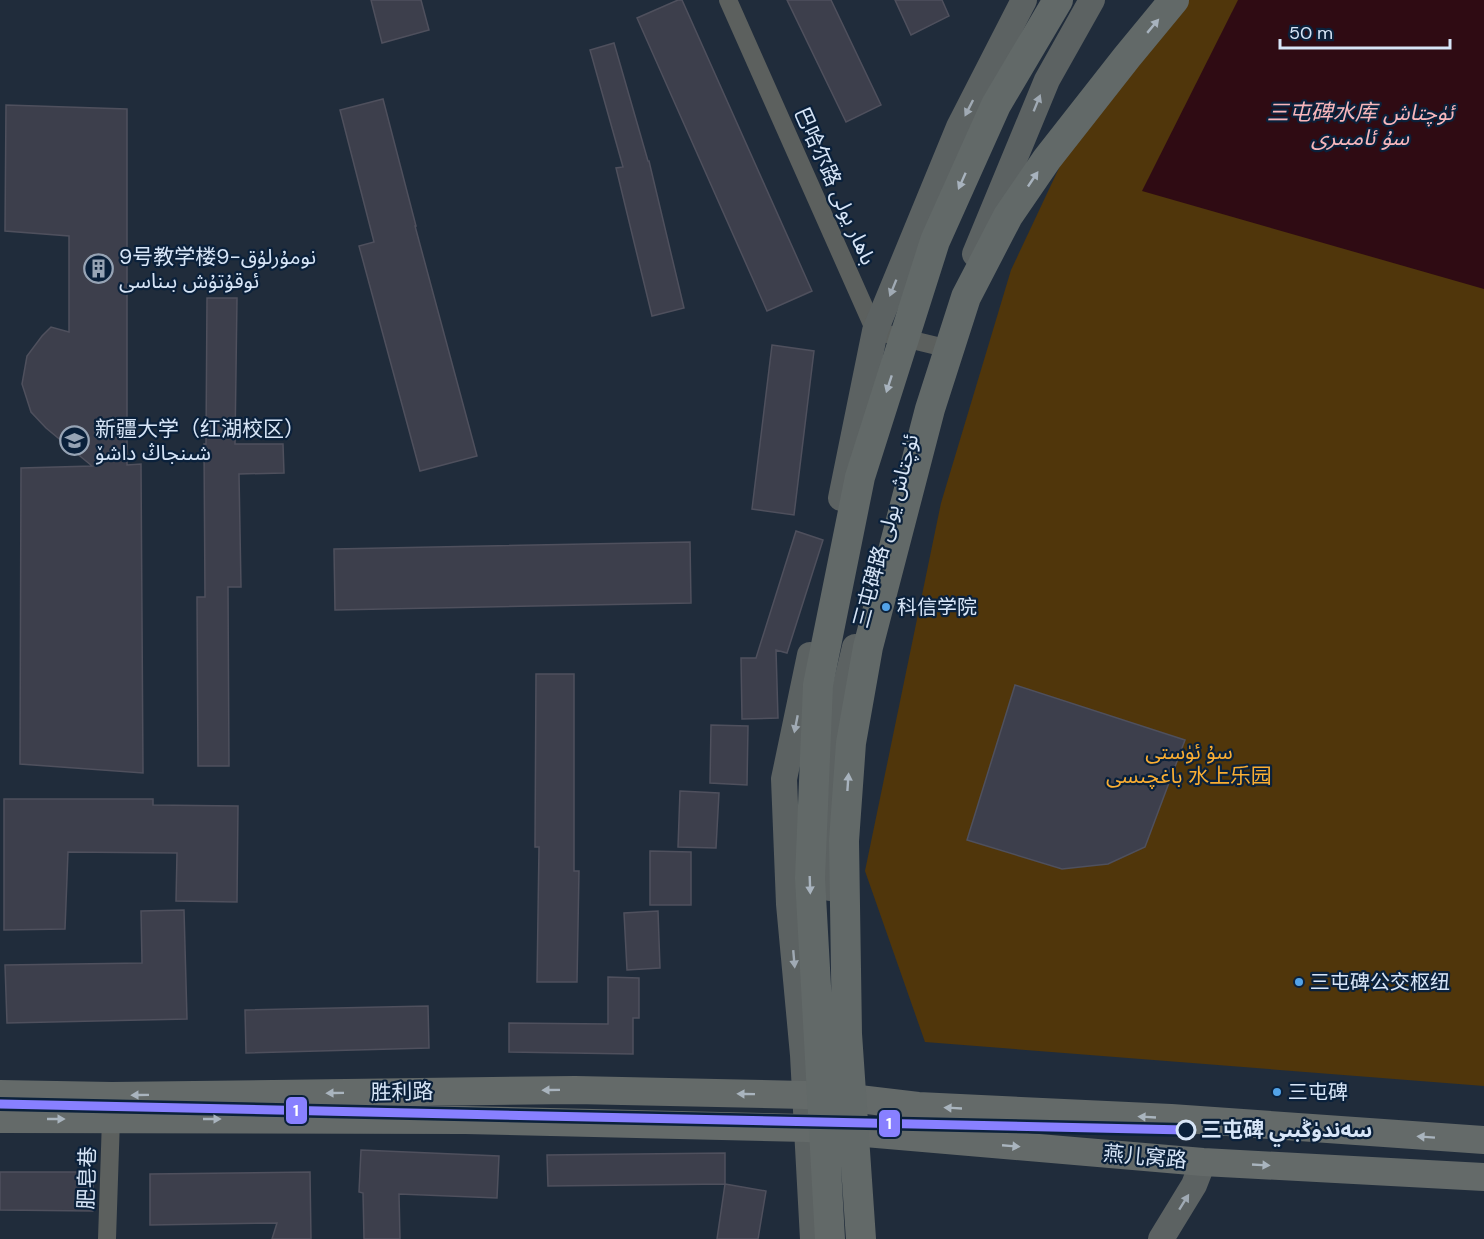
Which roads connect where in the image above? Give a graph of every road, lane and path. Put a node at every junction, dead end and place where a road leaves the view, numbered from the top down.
1 (728, 0) edge
2 (1024, 0) edge
3 (1058, 0) edge
4 (1092, 0) edge
5 (1174, 0) edge
6 (875, 331) junction
7 (937, 346) junction
8 (0, 1094) edge
9 (805, 1095) junction
10 (842, 1097) junction
11 (0, 1119) edge
12 (111, 1119) junction
13 (807, 1128) junction
14 (845, 1131) junction
15 (1484, 1140) edge
16 (1203, 1162) junction
17 (1484, 1177) edge
18 (107, 1239) edge
19 (813, 1239) edge
20 (830, 1239) edge
21 (854, 1239) edge
22 (861, 1239) edge
23 (1161, 1239) edge

1 - 6 street, 巴哈尔路 باھار يولى
2 -> 6 main road
3 -> 20 highway, bridge
7 -> 4 main road, 三屯碑路 ئۈچتاش يولى
22 -> 5 highway, bridge
6 - 7 street
6 -> 9 main road
7 - 10 main road, 三屯碑路 ئۈچتاش يولى
9 -> 8 main road, 胜利路
9 - 10 main road, 燕儿窝路
9 - 13 main road
10 - 14 main road, 三屯碑路 ئۈچتاش يولى
15 -> 10 main road, 燕儿窝路
11 -> 12 main road, 胜利路
12 -> 13 main road, 胜利路
12 - 18 street, 肥皂巷
13 - 14 main road, 燕儿窝路
13 - 19 main road
14 -> 16 main road, 燕儿窝路
14 - 21 main road, 三屯碑路 ئۈچتاش يولى
16 -> 17 main road, 燕儿窝路
23 -> 16 main road

